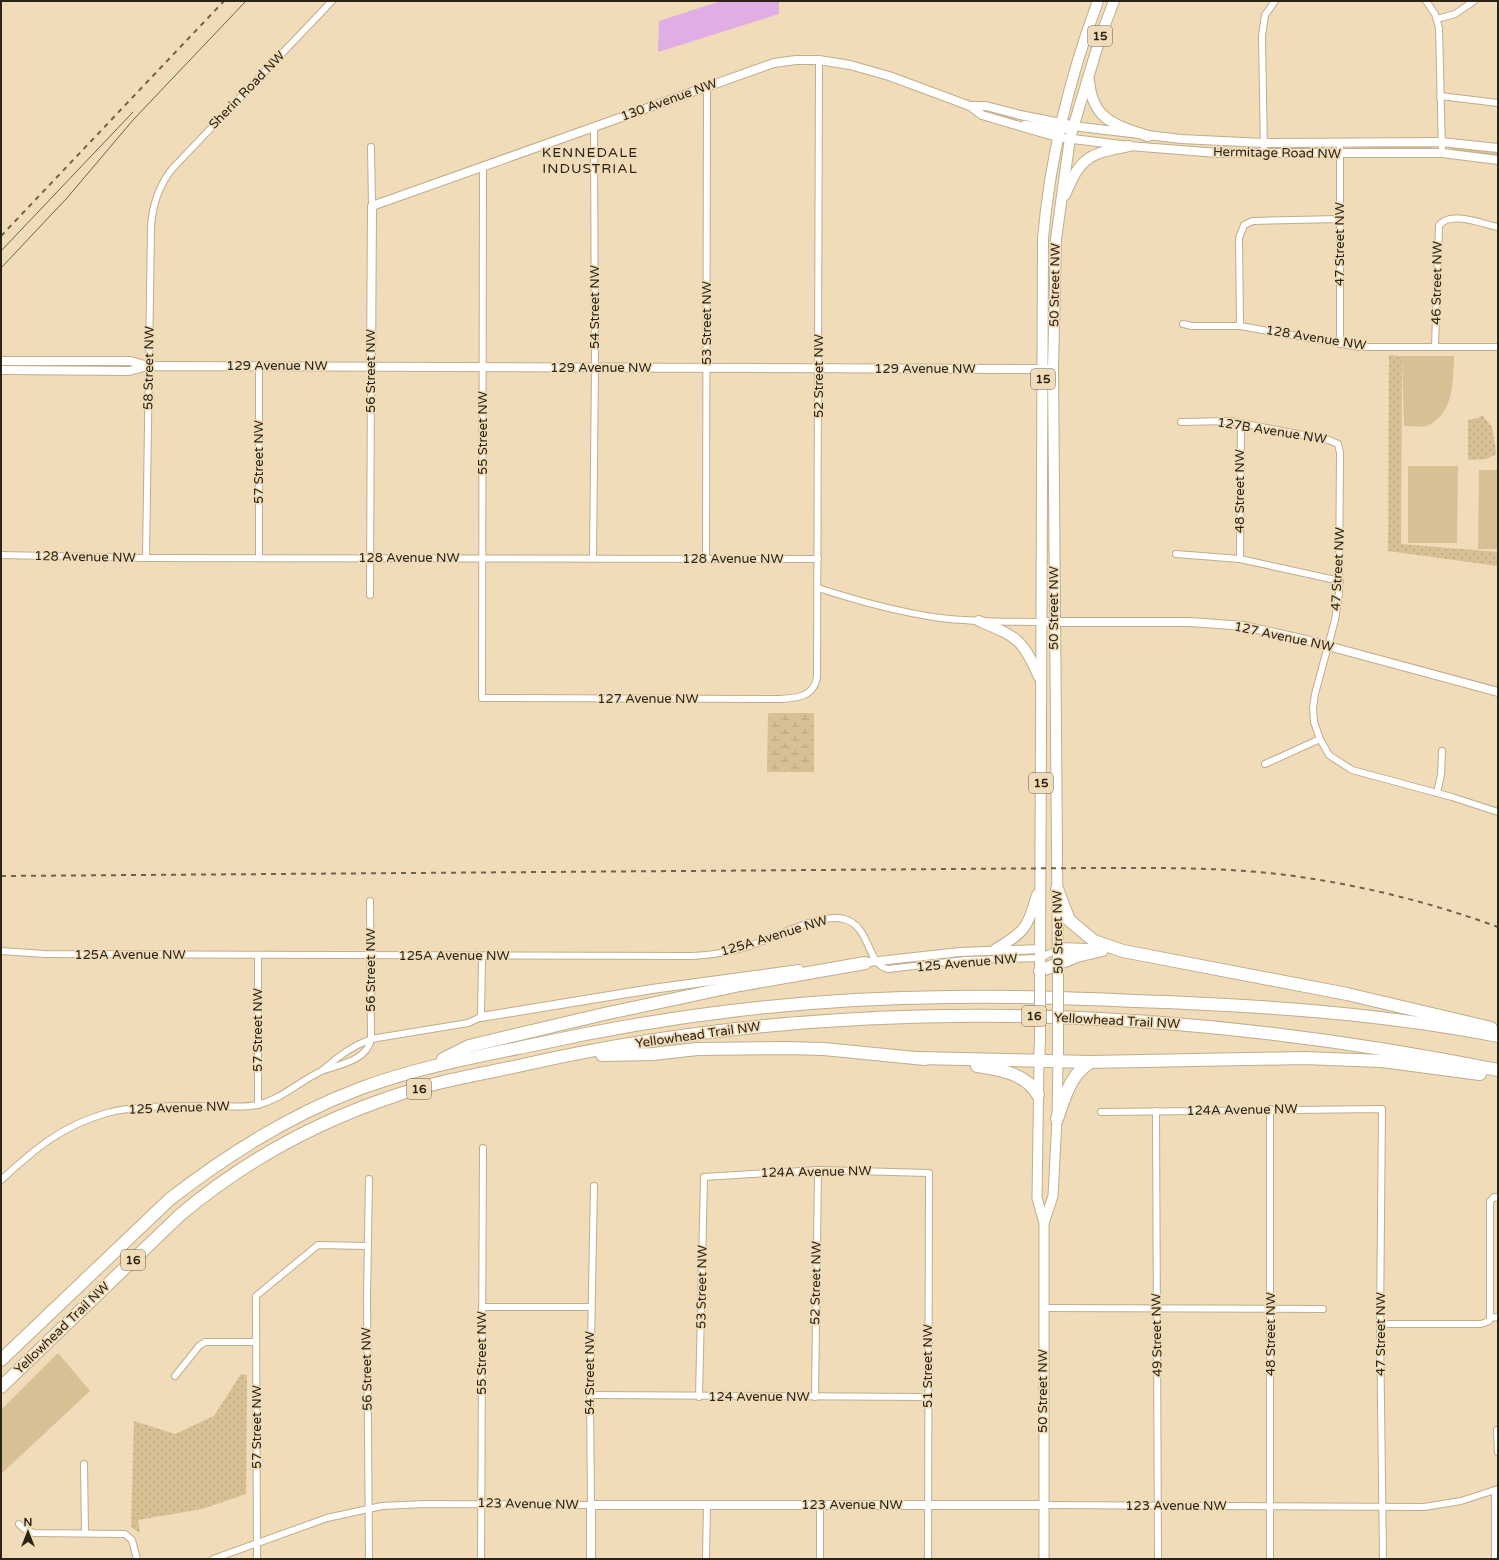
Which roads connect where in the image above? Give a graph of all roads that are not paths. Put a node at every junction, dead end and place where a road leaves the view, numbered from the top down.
1 (332, 1) edge
2 (1098, 1) edge
3 (1114, 1) edge
4 (1275, 1) edge
5 (1426, 1) edge
6 (1474, 1) edge
7 (1437, 19) junction
8 (820, 60) junction
9 (1089, 72) junction
10 (707, 87) junction
11 (1440, 96) junction
12 (1498, 103) edge
13 (970, 106) junction
14 (1074, 125) junction
15 (594, 127) junction
16 (1059, 129) junction
17 (1148, 136) junction
18 (1070, 138) junction
19 (1441, 142) junction
20 (1264, 143) junction
21 (1340, 144) junction
22 (1129, 146) junction
23 (371, 147) dead end
24 (1498, 148) edge
25 (1442, 153) junction
26 (1264, 154) junction
27 (1340, 154) junction
28 (1498, 160) edge
29 (483, 168) junction
30 (164, 180) joint
31 (372, 206) junction
32 (1059, 210) junction
33 (1340, 219) junction
34 (1498, 227) edge
35 (1183, 324) dead end
36 (1240, 326) junction
37 (1340, 344) junction
38 (1435, 347) junction
39 (1498, 347) edge
40 (1, 361) edge
41 (148, 366) junction
42 (259, 366) junction
43 (371, 367) junction
44 (483, 367) junction
45 (595, 368) junction
46 (706, 368) junction
47 (1053, 368) junction
48 (819, 369) junction
49 (1043, 369) junction
50 (1, 370) edge
51 (1181, 422) dead end
52 (1241, 423) junction
53 (1338, 444) joint
54 (1176, 554) dead end
55 (1, 555) edge
56 (146, 558) junction
57 (259, 558) junction
58 (370, 558) junction
59 (483, 558) junction
60 (593, 558) junction
61 (706, 559) junction
62 (818, 559) junction
63 (1240, 559) junction
64 (1340, 581) junction
65 (818, 588) junction
66 (370, 595) dead end
67 (979, 621) junction
68 (1041, 622) junction
69 (1055, 622) junction
70 (1328, 646) junction
71 (1041, 680) junction
72 (811, 691) joint
73 (1498, 692) edge
74 (482, 698) joint
75 (1320, 739) junction
76 (1442, 751) dead end
77 (1265, 764) dead end
78 (1437, 793) junction
79 (1498, 812) edge
80 (1040, 886) junction
81 (1057, 889) junction
82 (370, 901) dead end
83 (996, 949) junction
84 (1058, 949) junction
85 (1102, 950) junction
86 (1, 951) edge
87 (1123, 951) junction
88 (1040, 953) junction
89 (258, 955) junction
90 (370, 956) junction
91 (482, 956) junction
92 (871, 962) junction
93 (1058, 968) junction
94 (1040, 972) junction
95 (482, 1017) junction
96 (1498, 1030) edge
97 (1498, 1036) edge
98 (371, 1039) junction
99 (568, 1055) junction
100 (918, 1058) junction
101 (1039, 1061) junction
102 (1058, 1062) junction
103 (1091, 1062) junction
104 (428, 1067) junction
105 (1498, 1070) edge
106 (322, 1071) junction
107 (1498, 1077) edge
108 (1038, 1095) junction
109 (258, 1105) junction
110 (1270, 1109) junction
111 (1382, 1109) joint
112 (1156, 1111) junction
113 (1102, 1112) dead end
114 (1057, 1119) junction
115 (483, 1148) dead end
116 (818, 1170) junction
117 (929, 1173) joint
118 (704, 1177) joint
119 (368, 1179) dead end
120 (1, 1180) edge
121 (594, 1186) dead end
122 (1498, 1198) edge
123 (1044, 1223) junction
124 (367, 1246) junction
125 (482, 1307) junction
126 (591, 1307) junction
127 (1043, 1308) junction
128 (1156, 1308) junction
129 (1271, 1308) junction
130 (1323, 1309) dead end
131 (1498, 1317) edge
132 (1490, 1318) junction
133 (1380, 1324) junction
134 (256, 1342) junction
135 (3, 1358) edge
136 (174, 1376) dead end
137 (1, 1387) edge
138 (590, 1395) junction
139 (699, 1397) junction
140 (815, 1397) junction
141 (928, 1397) junction
142 (1497, 1430) edge
143 (1498, 1452) edge
144 (84, 1464) dead end
145 (1496, 1490) edge
146 (481, 1504) junction
147 (591, 1505) junction
148 (707, 1505) junction
149 (820, 1505) junction
150 (928, 1505) junction
151 (1043, 1505) junction
152 (1159, 1506) junction
153 (1270, 1506) junction
154 (1383, 1506) junction
155 (369, 1508) junction
156 (19, 1524) dead end
157 (85, 1533) junction
158 (257, 1543) junction
159 (137, 1559) edge
160 (213, 1559) edge
161 (257, 1559) edge
162 (369, 1559) edge
163 (481, 1559) edge
164 (591, 1559) edge
165 (706, 1559) edge
166 (820, 1559) edge
167 (928, 1559) edge
168 (1044, 1559) edge
169 (1158, 1559) edge
170 (1270, 1559) edge
171 (1383, 1559) edge
172 (1495, 1559) edge

1 - 30 street, Sherin Road NW
2 - 16 main road, 50 Street NW / 15
3 - 9 main road, 50 Street NW / 15
4 - 20 street
5 - 7 street
6 - 7 street
7 - 11 street
8 - 10 street, 130 Avenue NW
8 - 13 street, 130 Avenue NW
8 - 48 street, 52 Street NW
9 - 14 main road, 50 Street NW
9 - 17 main road
10 - 15 street, 130 Avenue NW
10 - 46 street, 53 Street NW
11 - 12 street
11 - 19 street
13 - 16 street, 130 Avenue NW
13 - 16 street, 130 Avenue NW
14 - 16 street, Hermitage Road NW
14 - 17 street, Hermitage Road NW
14 - 18 main road, 50 Street NW
15 - 29 street, 130 Avenue NW
15 - 45 street, 54 Street NW
16 - 18 street, Hermitage Road NW
16 - 49 main road, 50 Street NW / 15
17 - 20 street, Hermitage Road NW
18 - 22 street, Hermitage Road NW
18 - 32 main road, 50 Street NW
19 - 21 street, Hermitage Road NW
19 - 24 street, Hermitage Road NW
19 - 25 street
20 - 21 street, Hermitage Road NW
20 - 26 street
21 - 27 street, 47 Street NW
22 - 26 street, Hermitage Road NW
22 - 32 main road
23 - 31 street, 56 Street NW
25 - 27 street, Hermitage Road NW
25 - 28 street, Hermitage Road NW
26 - 27 street, Hermitage Road NW
27 - 33 street, 47 Street NW
29 - 31 street, 130 Avenue NW
29 - 44 street, 55 Street NW
30 - 41 street, 58 Street NW
31 - 43 street, 56 Street NW
32 - 47 main road, 50 Street NW / 15
33 - 36 street
33 - 37 street, 47 Street NW
34 - 38 street, 46 Street NW
35 - 36 street, 128 Avenue NW
36 - 37 street, 128 Avenue NW
37 - 38 street, 128 Avenue NW
38 - 39 street, 128 Avenue NW
40 - 41 street, 129 Avenue NW
41 - 42 street, 129 Avenue NW
41 - 50 street, 129 Avenue NW
41 - 56 street, 58 Street NW
42 - 43 street, 129 Avenue NW
42 - 57 street, 57 Street NW
43 - 44 street, 129 Avenue NW
43 - 58 street, 56 Street NW
44 - 45 street, 129 Avenue NW
44 - 59 street, 55 Street NW
45 - 46 street, 129 Avenue NW
45 - 60 street, 54 Street NW
46 - 48 street, 129 Avenue NW
46 - 61 street, 53 Street NW
47 - 49 street, 129 Avenue NW
47 - 69 main road, 50 Street NW / 15
48 - 49 street, 129 Avenue NW
48 - 62 street, 52 Street NW
49 - 68 main road, 50 Street NW / 15
51 - 52 street, 127B Avenue NW
52 - 53 street, 127B Avenue NW
52 - 63 street, 48 Street NW
53 - 64 street, 47 Street NW
54 - 63 street
55 - 56 street, 128 Avenue NW
56 - 57 street, 128 Avenue NW
57 - 58 street, 128 Avenue NW
58 - 59 street, 128 Avenue NW
58 - 66 street, 56 Street NW
59 - 60 street, 128 Avenue NW
59 - 74 street, 55 Street NW
60 - 61 street, 128 Avenue NW
61 - 62 street, 128 Avenue NW
62 - 65 street, 52 Street NW
63 - 64 street
64 - 70 street, 47 Street NW
65 - 67 street
65 - 72 street, 52 Street NW
67 - 68 street
67 - 71 main road
68 - 69 street, 127 Avenue NW
68 - 71 main road, 50 Street NW
69 - 70 street, 127 Avenue NW
69 - 81 main road, 50 Street NW / 15
70 - 73 street, 127 Avenue NW
70 - 75 street, 47 Street NW
71 - 80 main road, 50 Street NW / 15
72 - 74 street, 127 Avenue NW
75 - 77 street
75 - 78 street, 47 Street NW
76 - 78 street
78 - 79 street, 47 Street NW
80 - 83 main road
80 - 88 main road, 50 Street NW
81 - 84 main road, 50 Street NW
81 - 87 highway
82 - 90 street, 56 Street NW
83 - 88 street, 125 Avenue NW
83 - 92 street, 125 Avenue NW
84 - 85 highway
84 - 88 main road
84 - 93 main road, 50 Street NW
85 - 87 highway
85 - 93 highway
86 - 89 street, 125A Avenue NW
87 - 96 highway
88 - 92 street, 125 Avenue NW
88 - 94 main road, 50 Street NW
89 - 90 street, 125A Avenue NW
89 - 109 street, 57 Street NW
90 - 91 street, 125A Avenue NW
90 - 98 street, 56 Street NW
91 - 92 street, 125A Avenue NW
91 - 95 street
92 - 95 street
92 - 104 highway
93 - 94 highway
93 - 102 main road, 50 Street NW, bridge
94 - 101 main road, 50 Street NW, bridge
95 - 98 street, 125 Avenue NW
97 - 104 highway, Yellowhead Trail NW / 16
98 - 106 street, 125 Avenue NW
98 - 106 street, 125 Avenue NW
99 - 100 highway
99 - 105 highway, Yellowhead Trail NW / 16
99 - 137 highway, Yellowhead Trail NW / 16
100 - 101 highway
100 - 108 highway
101 - 102 highway
101 - 108 main road, 50 Street NW
102 - 103 highway
102 - 114 main road, 50 Street NW
103 - 107 highway
103 - 114 highway
104 - 135 highway, Yellowhead Trail NW / 16
106 - 109 street, 125 Avenue NW
108 - 123 main road, 50 Street NW
109 - 120 street, 125 Avenue NW
110 - 111 street, 124A Avenue NW
110 - 112 street, 124A Avenue NW
110 - 129 street, 48 Street NW
111 - 133 street, 47 Street NW
112 - 113 street, 124A Avenue NW
112 - 128 street, 49 Street NW
114 - 123 main road, 50 Street NW
115 - 125 street, 55 Street NW
116 - 117 street, 124A Avenue NW
116 - 118 street, 124A Avenue NW
116 - 140 street, 52 Street NW
117 - 141 street, 51 Street NW
118 - 139 street, 53 Street NW
119 - 124 street, 56 Street NW
121 - 126 street, 54 Street NW
122 - 132 street
123 - 127 main road, 50 Street NW
124 - 134 street, 57 Street NW
124 - 155 street, 56 Street NW
125 - 126 street
125 - 146 street, 55 Street NW
126 - 138 street, 54 Street NW
127 - 128 street
127 - 151 main road, 50 Street NW
128 - 129 street
128 - 152 street, 49 Street NW
129 - 130 street
129 - 153 street, 48 Street NW
131 - 132 street
132 - 133 street
133 - 154 street, 47 Street NW
134 - 136 street
134 - 158 street, 57 Street NW
138 - 139 street, 124 Avenue NW
138 - 147 street, 54 Street NW
139 - 140 street, 124 Avenue NW
140 - 141 street, 124 Avenue NW
141 - 150 street, 51 Street NW
142 - 143 street
144 - 157 street
145 - 154 street, 123 Avenue NW
145 - 172 street
146 - 147 street, 123 Avenue NW
146 - 155 street, 123 Avenue NW
146 - 163 street, 55 Street NW
147 - 148 street, 123 Avenue NW
147 - 164 street, 54 Street NW
148 - 149 street, 123 Avenue NW
148 - 165 street
149 - 150 street, 123 Avenue NW
149 - 166 street
150 - 151 street, 123 Avenue NW
150 - 167 street, 51 Street NW
151 - 152 street, 123 Avenue NW
151 - 168 main road, 50 Street NW
152 - 153 street, 123 Avenue NW
152 - 169 street, 49 Street NW
153 - 154 street, 123 Avenue NW
153 - 170 street, 48 Street NW
154 - 171 street, 47 Street NW
155 - 158 street, 123 Avenue NW
155 - 162 street, 56 Street NW
156 - 157 street
157 - 159 street
158 - 160 street, 123 Avenue NW
158 - 161 street, 57 Street NW

